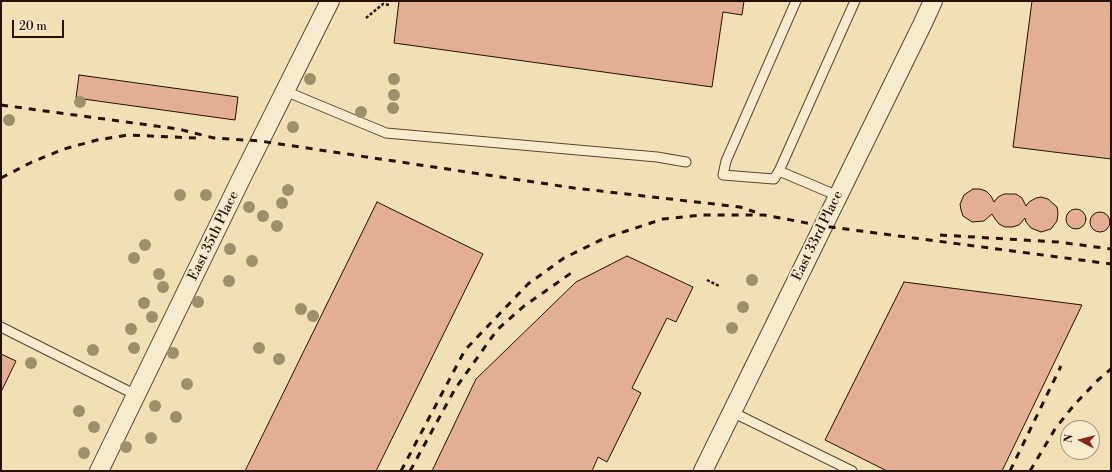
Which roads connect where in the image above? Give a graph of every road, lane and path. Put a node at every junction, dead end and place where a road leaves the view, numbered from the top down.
1 (330, 1) edge
2 (796, 1) edge
3 (855, 1) edge
4 (933, 1) edge
5 (390, 5) dead end
6 (366, 18) dead end
7 (285, 91) junction
8 (686, 162) dead end
9 (779, 171) junction
10 (838, 196) junction
11 (707, 280) dead end
12 (719, 286) dead end
13 (1, 327) edge
14 (136, 395) junction
15 (732, 412) junction
16 (100, 471) edge
17 (704, 471) edge
18 (852, 471) edge

1 - 7 street, East 35th Place
2 - 9 lane
3 - 9 lane
4 - 10 street, East 33rd Place
5 - 6 path
7 - 8 lane
7 - 14 street, East 35th Place
9 - 10 lane
10 - 15 street, East 33rd Place
11 - 12 path
13 - 14 lane
14 - 16 street, East 35th Place
15 - 17 street, East 33rd Place
15 - 18 lane

